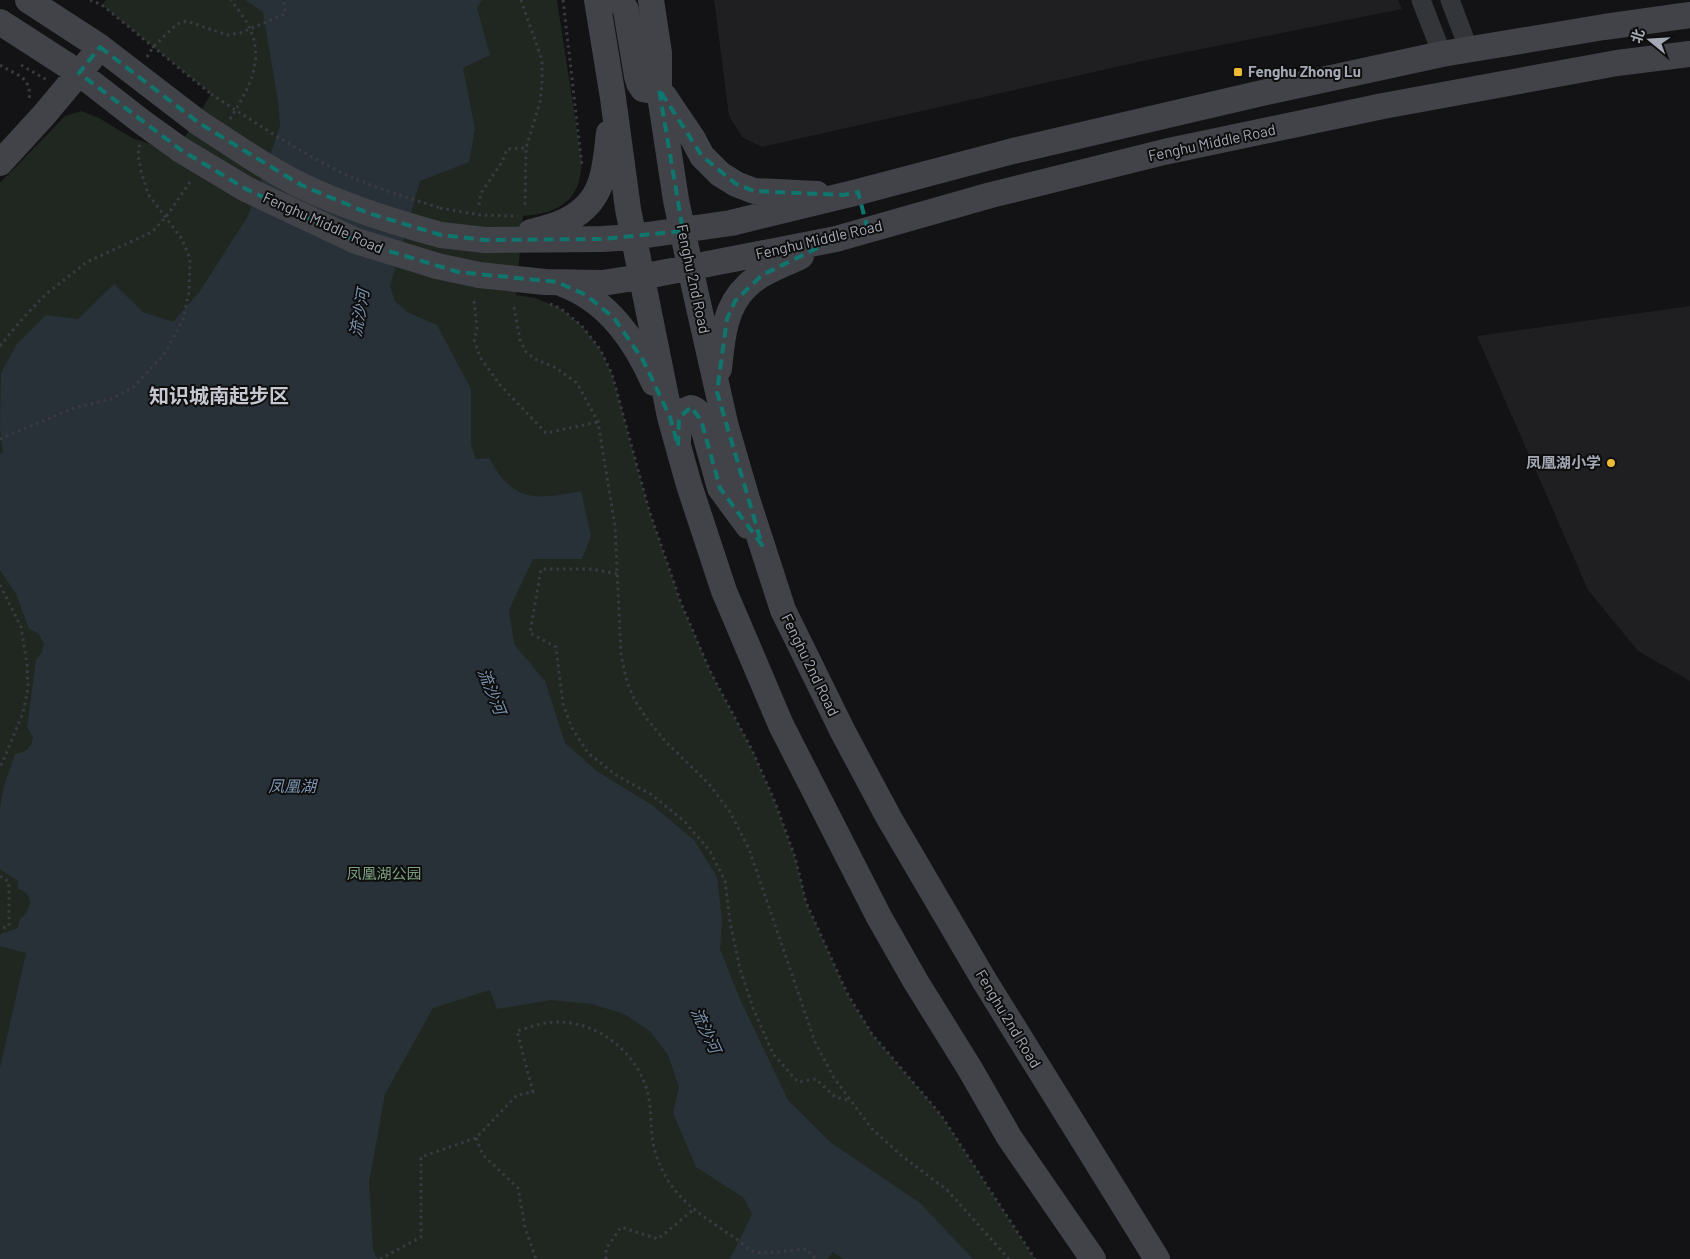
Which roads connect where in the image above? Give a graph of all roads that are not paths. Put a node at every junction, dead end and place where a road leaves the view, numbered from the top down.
1 (28, 0) edge
2 (597, 0) edge
3 (620, 0) edge
4 (651, 0) edge
5 (1422, 0) edge
6 (1450, 0) edge
7 (1690, 15) edge
8 (0, 22) edge
9 (100, 47) junction
10 (1469, 50) junction
11 (659, 53) junction
12 (1442, 54) junction
13 (1690, 54) edge
14 (79, 73) junction
15 (659, 89) junction
16 (613, 98) junction
17 (0, 163) edge
18 (851, 194) junction
19 (868, 230) junction
20 (683, 231) junction
21 (633, 237) junction
22 (836, 239) junction
23 (504, 240) junction
24 (690, 268) junction
25 (641, 277) junction
26 (517, 279) junction
27 (717, 392) junction
28 (670, 417) junction
29 (678, 446) junction
30 (762, 545) junction
31 (1093, 1259) edge
32 (1157, 1259) edge

1 - 9 street, Fenghu Middle Road
2 - 16 street
3 - 11 street
4 - 11 street, Fenghu 2nd Road
5 - 12 street
6 - 10 street
7 - 10 street, Fenghu Middle Road
8 - 14 street, Fenghu Middle Road
9 - 14 street
9 - 23 street, Fenghu Middle Road, bridge
10 - 12 street, Fenghu Middle Road
11 - 15 street, Fenghu 2nd Road
12 - 18 street, Fenghu Middle Road
13 - 19 street, Fenghu Middle Road
14 - 17 street
14 - 26 street, Fenghu Middle Road, bridge
15 - 18 street
15 - 20 street, Fenghu 2nd Road
16 - 21 street
16 - 23 street
18 - 19 street
18 - 20 street, Fenghu Middle Road
19 - 22 street, Fenghu Middle Road
20 - 21 street, Fenghu Middle Road
20 - 24 street, Fenghu 2nd Road
21 - 23 street, Fenghu Middle Road
21 - 25 street
22 - 24 street, Fenghu Middle Road
22 - 27 street
24 - 25 street, Fenghu Middle Road
24 - 27 street, Fenghu 2nd Road
25 - 26 street, Fenghu Middle Road
25 - 28 street
26 - 28 street
27 - 30 street, Fenghu 2nd Road
28 - 29 street
29 - 30 street
29 - 31 street
30 - 32 street, Fenghu 2nd Road

